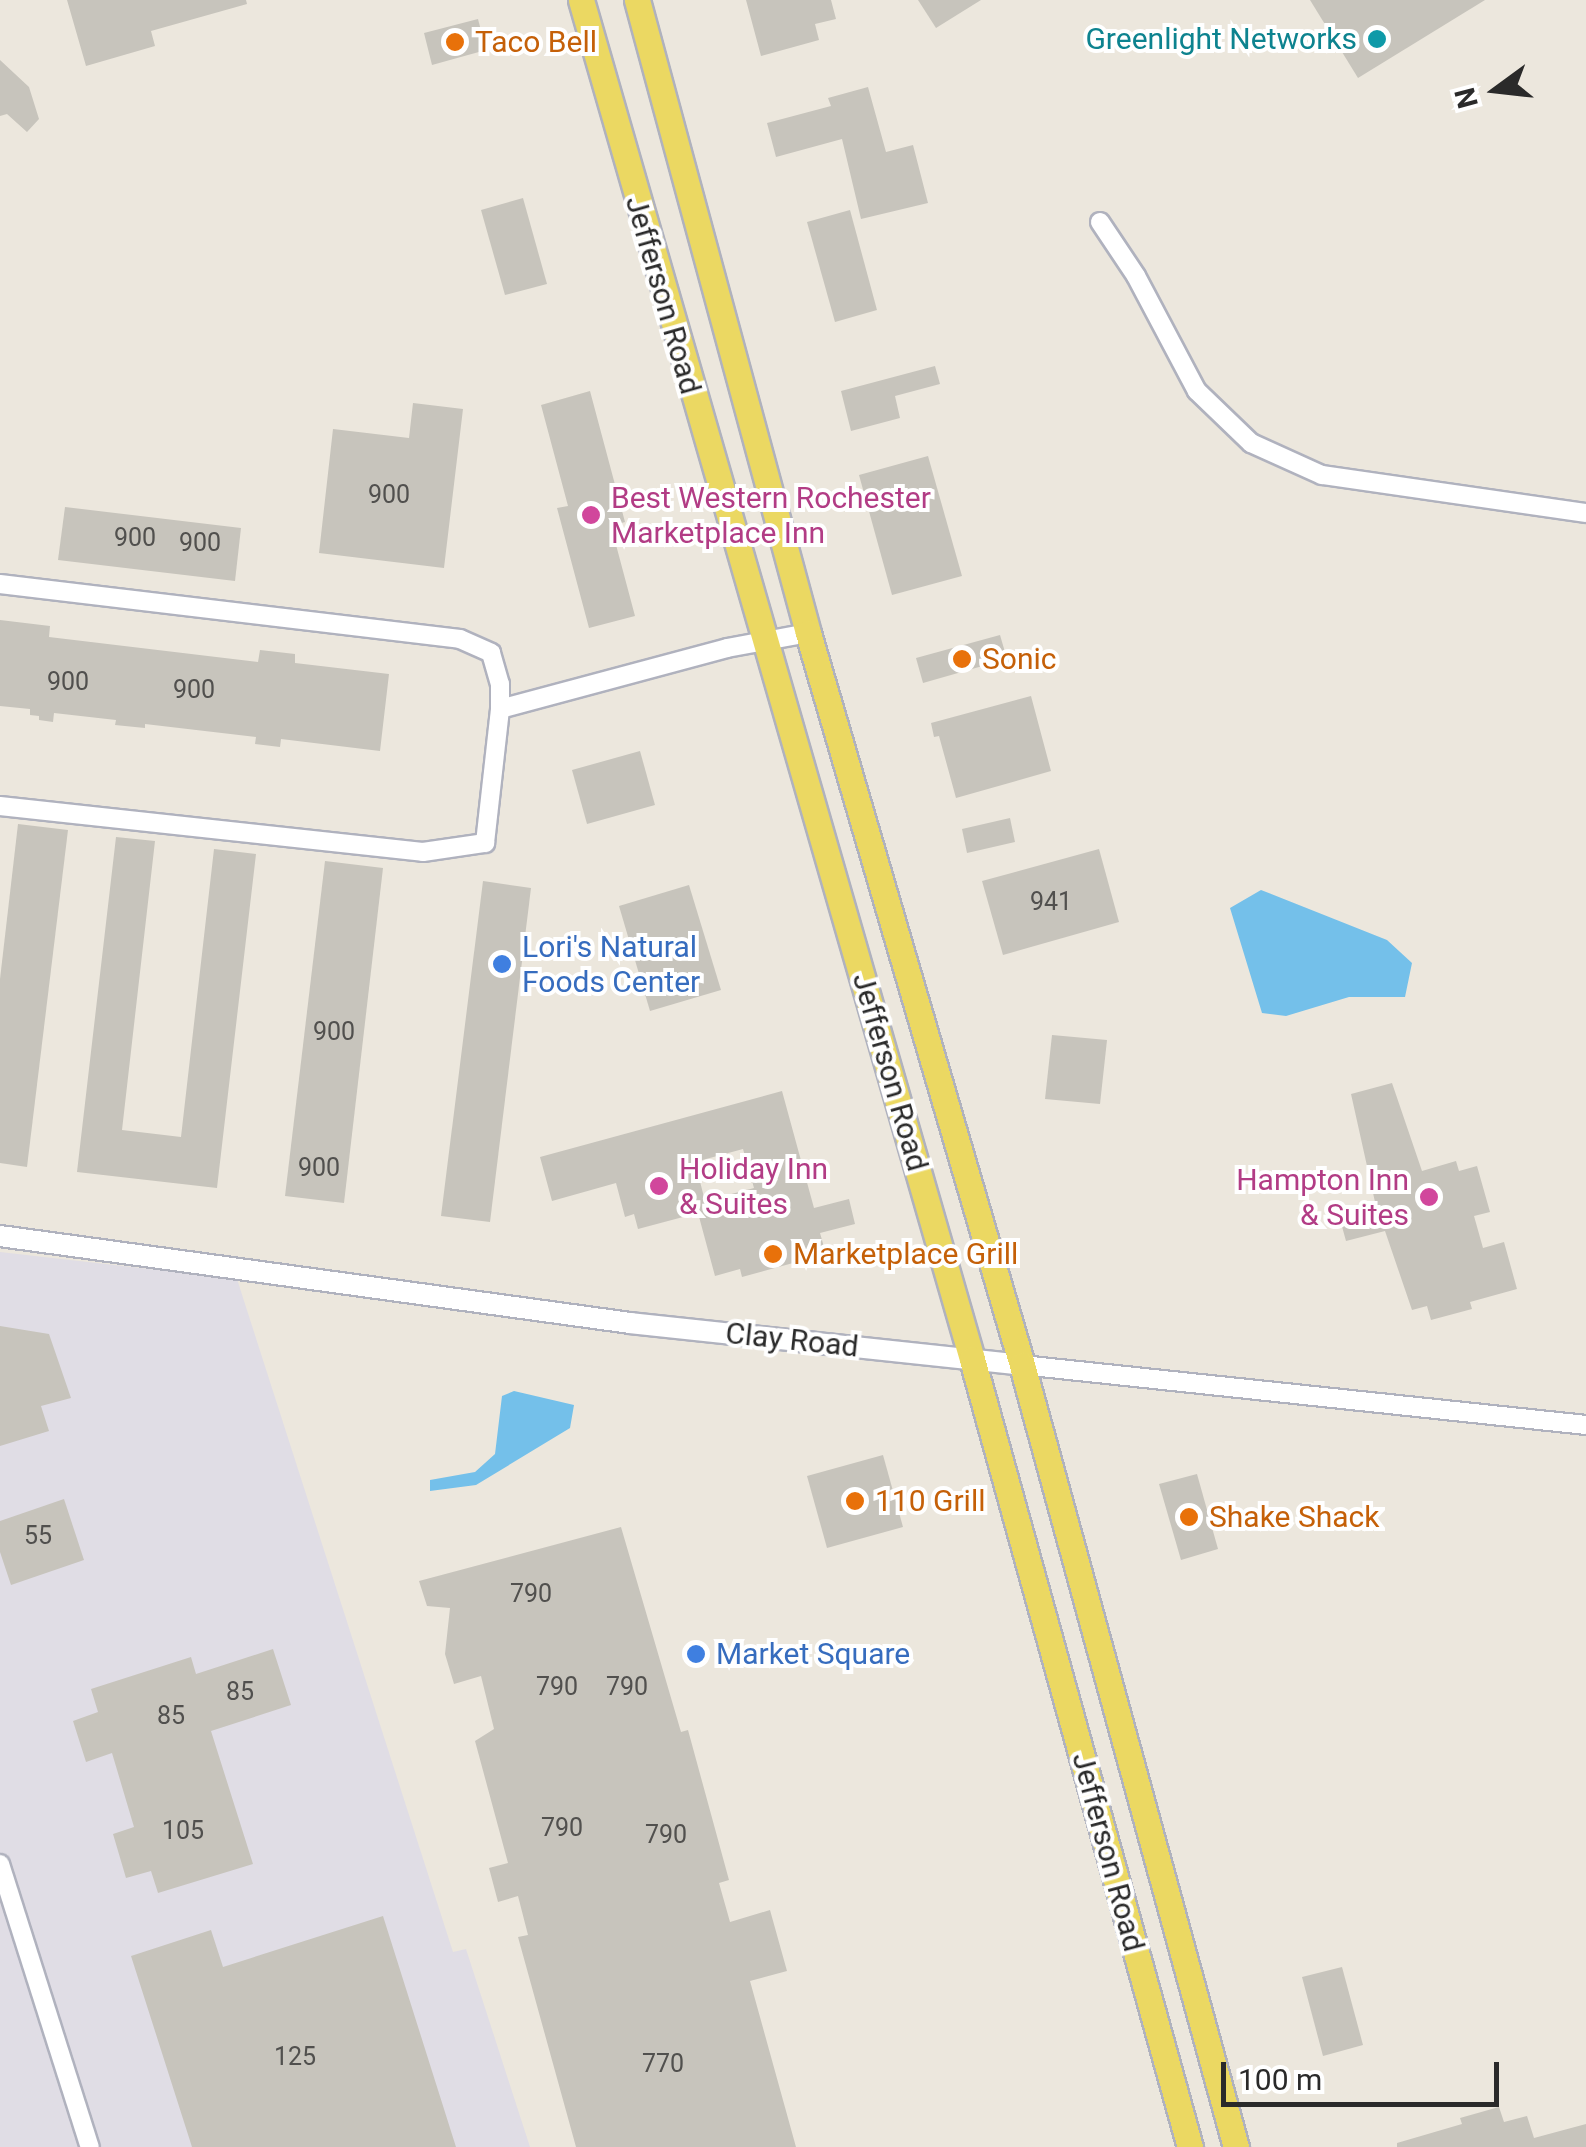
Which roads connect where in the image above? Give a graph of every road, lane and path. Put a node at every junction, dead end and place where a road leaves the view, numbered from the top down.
1 (581, 0) edge
2 (637, 0) edge
3 (1100, 222) dead end
4 (1586, 513) edge
5 (0, 584) edge
6 (808, 633) junction
7 (764, 642) junction
8 (500, 710) junction
9 (0, 806) edge
10 (0, 1236) edge
11 (972, 1358) junction
12 (1022, 1365) junction
13 (1586, 1425) edge
14 (0, 1864) edge
15 (90, 2147) edge
16 (1190, 2147) edge
17 (1236, 2147) edge

1 - 7 main road, Jefferson Road
2 - 6 main road, Jefferson Road
3 - 4 street
5 - 8 street
6 - 7 street
6 - 12 main road, Jefferson Road
7 - 8 street
7 - 11 main road, Jefferson Road
8 - 9 street
10 - 11 street, Clay Road
11 - 12 street, Clay Road
11 - 16 main road, Jefferson Road
12 - 13 street, Clay Road
12 - 17 main road, Jefferson Road
14 - 15 street

